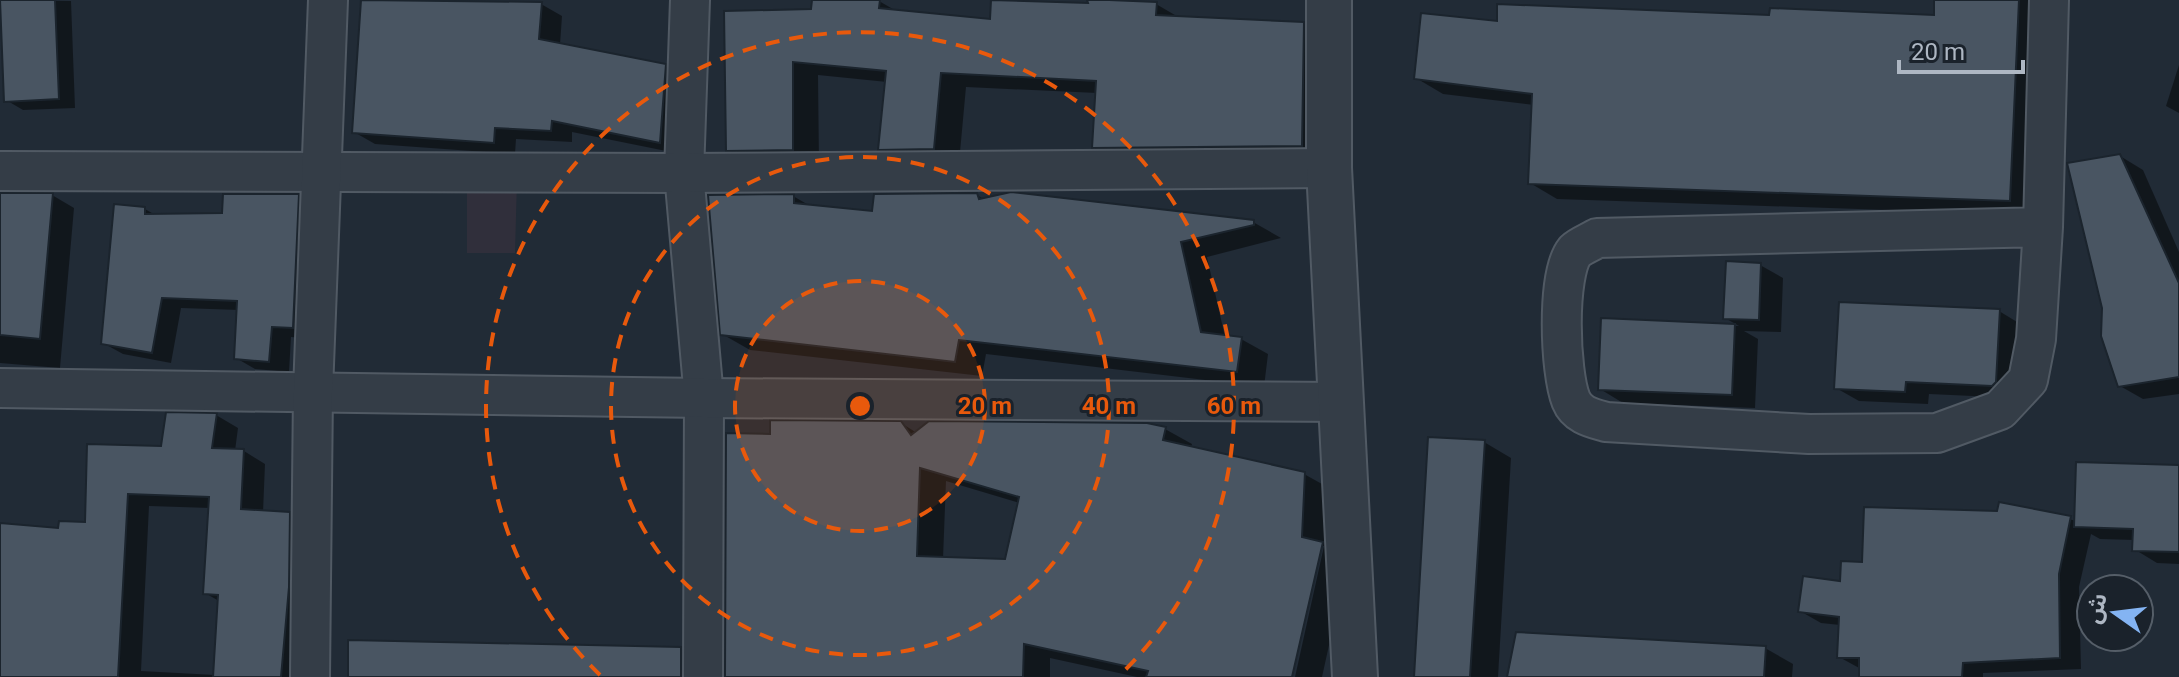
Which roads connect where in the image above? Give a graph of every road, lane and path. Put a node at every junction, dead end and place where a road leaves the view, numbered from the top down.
1 (328, 0) edge
2 (690, 0) edge
3 (1329, 0) edge
4 (2049, 0) edge
5 (1329, 168) junction
6 (0, 171) edge
7 (321, 171) junction
8 (684, 173) junction
9 (2043, 227) junction
10 (0, 388) edge
11 (313, 391) junction
12 (704, 398) junction
13 (1343, 402) junction
14 (310, 677) edge
15 (703, 677) edge
16 (1355, 677) edge

1 - 7 street
2 - 8 street
3 - 5 street
4 - 9 street
5 - 8 street
5 - 13 street
6 - 7 street
7 - 8 street
7 - 11 street
8 - 12 street
9 - 9 street
10 - 11 street
11 - 12 street
11 - 14 street
12 - 13 street
12 - 15 street
13 - 16 street

